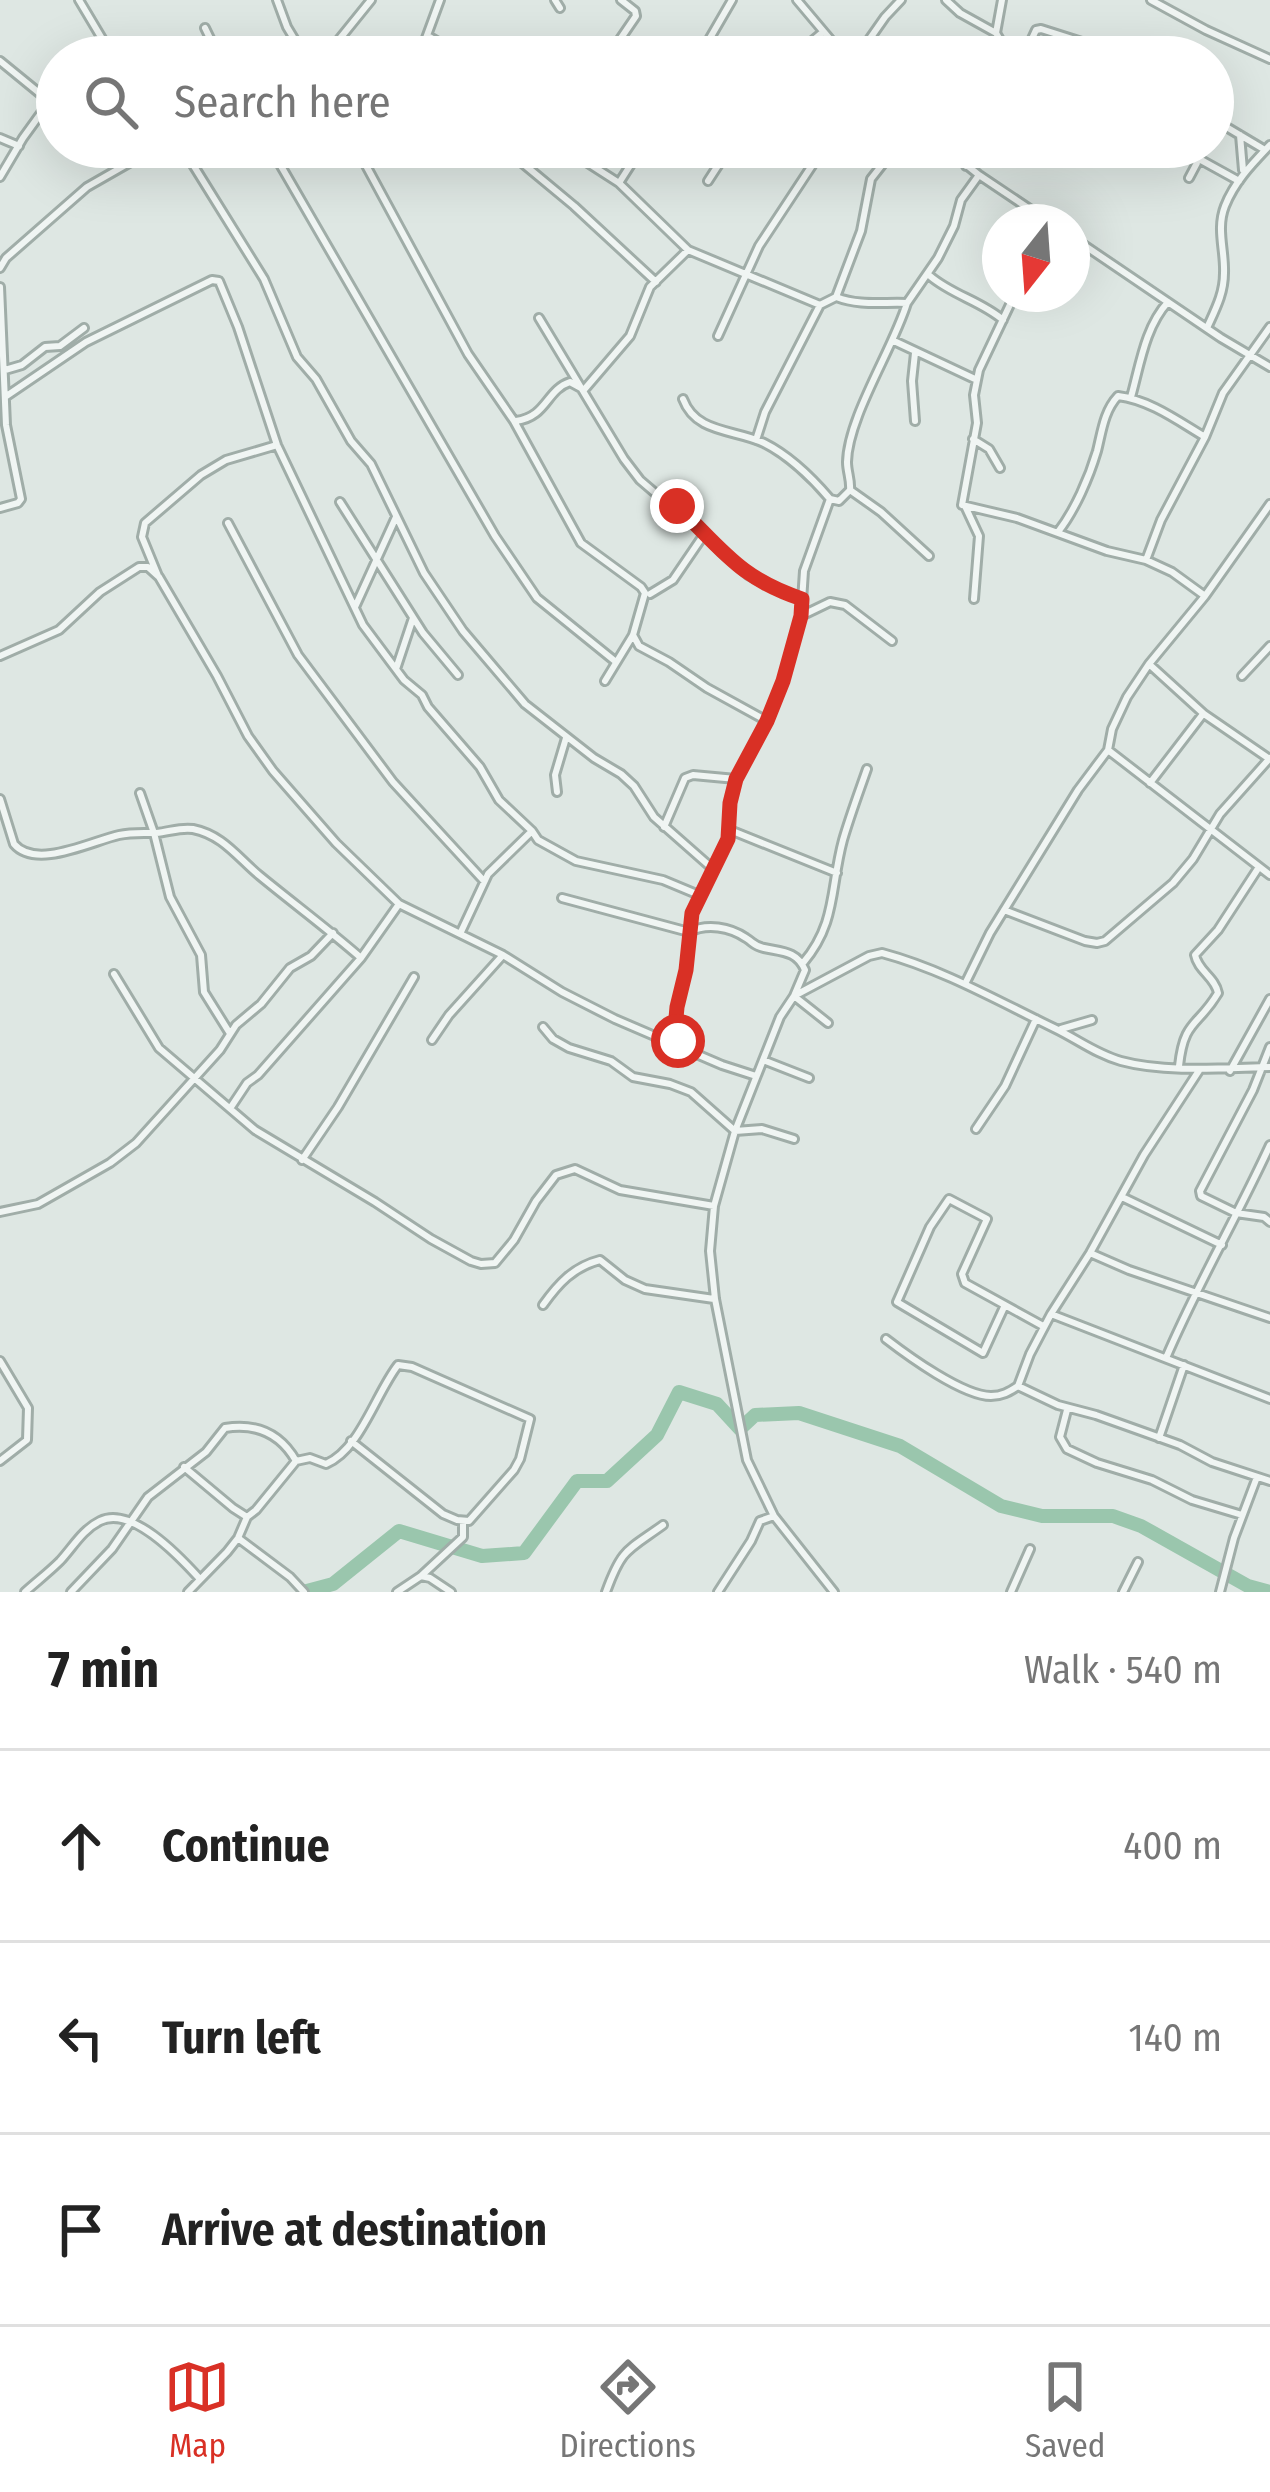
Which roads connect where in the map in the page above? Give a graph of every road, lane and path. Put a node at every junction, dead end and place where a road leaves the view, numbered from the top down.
1 (80, 0) edge
2 (277, 0) edge
3 (371, 0) edge
4 (440, 0) edge
5 (554, 0) edge
6 (621, 0) edge
7 (732, 0) edge
8 (902, 0) edge
9 (946, 0) edge
10 (1002, 0) edge
11 (1151, 0) edge
12 (799, 1) edge
13 (560, 8) dead end
14 (205, 28) dead end
15 (824, 32) junction
16 (995, 33) junction
17 (100, 36) edge
18 (209, 36) edge
19 (292, 36) edge
20 (343, 36) edge
21 (428, 36) edge
22 (624, 36) edge
23 (711, 36) edge
24 (819, 36) edge
25 (827, 36) edge
26 (872, 36) edge
27 (997, 36) edge
28 (1033, 36) edge
29 (1060, 36) edge
30 (1224, 36) edge
31 (1234, 41) edge
32 (1270, 59) edge
33 (0, 61) edge
34 (36, 90) edge
35 (36, 120) edge
36 (1234, 131) edge
37 (1240, 135) junction
38 (0, 138) edge
39 (19, 146) junction
40 (1267, 147) edge
41 (120, 168) edge
42 (195, 168) edge
43 (282, 168) edge
44 (367, 168) edge
45 (528, 168) edge
46 (596, 168) edge
47 (629, 168) edge
48 (716, 168) edge
49 (810, 168) edge
50 (880, 168) edge
51 (969, 168) edge
52 (1194, 168) edge
53 (1215, 168) edge
54 (1244, 170) junction
55 (979, 175) junction
56 (0, 177) edge
57 (1189, 178) dead end
58 (708, 181) dead end
59 (1239, 181) junction
60 (620, 183) junction
61 (1022, 204) edge
62 (1090, 249) edge
63 (688, 250) junction
64 (0, 266) edge
65 (929, 275) junction
66 (746, 276) junction
67 (656, 282) junction
68 (0, 287) edge
69 (836, 297) junction
70 (1168, 302) junction
71 (907, 303) junction
72 (820, 305) junction
73 (1, 307) edge
74 (1007, 312) edge
75 (539, 318) dead end
76 (1003, 320) junction
77 (1270, 327) edge
78 (84, 328) dead end
79 (1207, 328) junction
80 (718, 336) dead end
81 (892, 340) junction
82 (915, 353) junction
83 (1249, 355) junction
84 (1270, 367) edge
85 (4, 370) junction
86 (977, 380) junction
87 (584, 391) junction
88 (5, 397) junction
89 (1131, 397) junction
90 (683, 399) dead end
91 (514, 421) junction
92 (915, 421) dead end
93 (1205, 437) junction
94 (973, 439) junction
95 (756, 440) junction
96 (277, 445) junction
97 (1000, 468) dead end
98 (850, 490) junction
99 (830, 499) junction
100 (340, 502) dead end
101 (1270, 504) edge
102 (965, 506) junction
103 (0, 508) edge
104 (396, 518) junction
105 (228, 523) dead end
106 (1058, 532) junction
107 (704, 533) junction
108 (929, 556) dead end
109 (1146, 560) junction
110 (377, 563) junction
111 (159, 578) junction
112 (650, 594) dead end
113 (1205, 596) junction
114 (974, 598) dead end
115 (802, 599) junction
116 (355, 607) junction
117 (801, 616) junction
118 (413, 618) junction
119 (633, 634) junction
120 (892, 640) dead end
121 (1270, 646) edge
122 (0, 656) edge
123 (616, 662) junction
124 (1149, 664) junction
125 (396, 670) junction
126 (458, 675) dead end
127 (1242, 676) dead end
128 (605, 681) dead end
129 (1204, 714) junction
130 (767, 721) junction
131 (566, 737) junction
132 (1108, 750) junction
133 (1270, 759) edge
134 (867, 769) dead end
135 (736, 779) junction
136 (1150, 783) junction
137 (557, 792) dead end
138 (140, 793) dead end
139 (0, 800) edge
140 (664, 827) junction
141 (1211, 827) junction
142 (730, 830) junction
143 (532, 831) junction
144 (154, 833) junction
145 (713, 868) junction
146 (1259, 868) junction
147 (836, 873) junction
148 (1270, 874) edge
149 (484, 881) junction
150 (699, 895) junction
151 (562, 898) dead end
152 (399, 904) junction
153 (1004, 910) junction
154 (333, 932) junction
155 (688, 932) junction
156 (460, 935) junction
157 (503, 955) junction
158 (361, 958) junction
159 (802, 963) junction
160 (114, 974) dead end
161 (414, 977) dead end
162 (965, 985) junction
163 (794, 996) junction
164 (1270, 999) edge
165 (1036, 1019) junction
166 (1092, 1020) dead end
167 (828, 1022) dead end
168 (543, 1027) dead end
169 (1059, 1030) junction
170 (230, 1032) junction
171 (433, 1040) dead end
172 (1270, 1047) edge
173 (681, 1048) junction
174 (763, 1060) junction
175 (1179, 1066) junction
176 (1266, 1067) edge
177 (1200, 1069) junction
178 (1230, 1071) junction
179 (756, 1076) junction
180 (195, 1077) junction
181 (809, 1078) dead end
182 (231, 1107) junction
183 (976, 1129) dead end
184 (735, 1131) junction
185 (794, 1139) dead end
186 (1270, 1145) edge
187 (302, 1160) junction
188 (1122, 1197) junction
189 (714, 1206) junction
190 (0, 1212) edge
191 (1236, 1213) junction
192 (1270, 1222) edge
193 (1222, 1245) junction
194 (1090, 1253) junction
195 (1195, 1291) junction
196 (715, 1299) junction
197 (543, 1305) dead end
198 (1004, 1305) junction
199 (1014, 1310) junction
200 (1051, 1314) junction
201 (1001, 1316) junction
202 (1270, 1318) edge
203 (1044, 1327) junction
204 (886, 1339) dead end
205 (1166, 1358) junction
206 (0, 1361) edge
207 (1184, 1365) junction
208 (1018, 1386) junction
209 (1270, 1399) edge
210 (1068, 1408) junction
211 (1159, 1438) junction
212 (351, 1441) junction
213 (0, 1461) edge
214 (296, 1461) junction
215 (184, 1467) junction
216 (1257, 1477) junction
217 (1270, 1481) edge
218 (1242, 1515) junction
219 (774, 1516) junction
220 (247, 1517) junction
221 (132, 1520) junction
222 (463, 1521) junction
223 (663, 1525) dead end
224 (238, 1538) junction
225 (1030, 1549) dead end
226 (1138, 1562) dead end
227 (421, 1576) junction
228 (200, 1579) junction
229 (826, 1582) junction
230 (74, 1591) edge
231 (25, 1592) edge
232 (188, 1592) edge
233 (304, 1592) edge
234 (397, 1592) edge
235 (451, 1592) edge
236 (605, 1592) edge
237 (718, 1592) edge
238 (820, 1592) edge
239 (834, 1592) edge
240 (1011, 1592) edge
241 (1124, 1592) edge
242 (1220, 1592) edge

1 - 17 street
2 - 19 street
3 - 20 street
4 - 21 street
5 - 13 street
6 - 22 street
7 - 23 street
8 - 26 street
9 - 16 street
10 - 16 street
11 - 30 street
12 - 15 street
14 - 18 street
15 - 24 street
15 - 25 street
16 - 27 street
28 - 29 street
31 - 32 street
33 - 34 street
35 - 39 street
36 - 37 street
37 - 40 street
37 - 54 street
38 - 39 street
39 - 56 street
40 - 54 street
41 - 64 street
42 - 104 street
43 - 123 street
44 - 91 street
45 - 67 street
46 - 60 street
47 - 60 street
48 - 58 street
49 - 66 street
50 - 69 street
51 - 55 street
52 - 57 street
53 - 59 street
54 - 59 street
55 - 61 street
55 - 65 street
59 - 79 street
60 - 63 street
62 - 70 street
63 - 66 street
63 - 67 street
65 - 71 street
65 - 76 street
66 - 72 street
66 - 80 street
67 - 87 street
68 - 73 street
69 - 71 street
69 - 72 street
70 - 79 street
70 - 89 street
71 - 81 street
72 - 95 street
73 - 85 street
74 - 76 street
75 - 87 street
76 - 86 street
77 - 83 street
78 - 85 street
79 - 83 street
81 - 82 street
81 - 98 street
82 - 86 street
82 - 92 street
83 - 84 street
83 - 93 street
85 - 88 street
86 - 94 street
87 - 91 street
87 - 107 street
88 - 96 street
88 - 103 street
89 - 93 street
89 - 106 street
90 - 95 street
91 - 119 street
93 - 109 street
94 - 97 street
94 - 102 street
95 - 99 street
96 - 111 street
96 - 116 street
98 - 99 street
98 - 108 street
99 - 115 street
100 - 110 street
101 - 113 street
102 - 106 street
102 - 114 street
104 - 110 street
104 - 131 street
105 - 149 street
106 - 109 street
107 - 112 street
107 - 115 street
109 - 113 street
110 - 116 street
110 - 118 street
111 - 122 street
111 - 152 street
113 - 124 street
115 - 117 street
116 - 125 street
117 - 120 street
117 - 130 street
118 - 125 street
118 - 126 street
119 - 123 street
119 - 130 street
121 - 127 street
123 - 128 street
124 - 129 street
124 - 132 street
125 - 143 street
129 - 133 street
129 - 136 street
130 - 135 street
131 - 137 street
131 - 140 street
132 - 136 street
132 - 153 street
133 - 141 street
134 - 147 street
135 - 140 street
135 - 142 street
136 - 141 street
138 - 144 street
139 - 144 street
140 - 145 street
141 - 146 street
141 - 153 street
142 - 145 street
142 - 147 street
143 - 149 street
143 - 150 street
144 - 154 street
144 - 170 street
145 - 150 street
146 - 148 street
146 - 175 street
147 - 159 street
149 - 156 street
150 - 155 street
151 - 155 street
152 - 156 street
152 - 158 street
153 - 162 street
154 - 158 street
154 - 170 street
155 - 159 street
155 - 173 street
156 - 157 street
157 - 171 street
157 - 173 street
158 - 182 street
159 - 163 street
160 - 180 street
161 - 187 street
162 - 163 street
162 - 165 street
163 - 167 street
163 - 174 street
164 - 178 street
165 - 169 street
165 - 183 street
166 - 169 street
168 - 184 street
169 - 175 street
170 - 180 street
172 - 176 street
173 - 179 street
174 - 179 street
174 - 181 street
175 - 177 street
176 - 178 street
176 - 191 street
177 - 178 street
177 - 188 street
179 - 184 street
180 - 182 street
180 - 190 street
182 - 187 street
184 - 185 street
184 - 189 street
186 - 191 street
187 - 189 street
188 - 193 street
188 - 194 street
189 - 196 street
191 - 192 street
191 - 193 street
193 - 195 street
194 - 195 street
194 - 200 street
195 - 202 street
195 - 205 street
196 - 197 street
196 - 219 street
198 - 199 street
198 - 201 street
198 - 201 street
199 - 201 street
199 - 203 street
200 - 203 street
200 - 205 street
203 - 208 street
204 - 208 street
205 - 207 street
206 - 213 street
207 - 209 street
207 - 211 street
208 - 210 street
210 - 211 street
210 - 218 street
211 - 216 street
212 - 214 street
212 - 222 street
212 - 222 street
214 - 215 street
214 - 220 street
215 - 220 street
215 - 221 street
216 - 217 street
216 - 218 street
218 - 242 street
219 - 229 street
219 - 237 street
220 - 224 street
221 - 228 street
221 - 230 street
221 - 231 street
222 - 227 street
223 - 236 street
224 - 228 street
224 - 233 street
225 - 240 street
226 - 241 street
227 - 234 street
227 - 235 street
228 - 232 street
229 - 238 street
229 - 239 street

